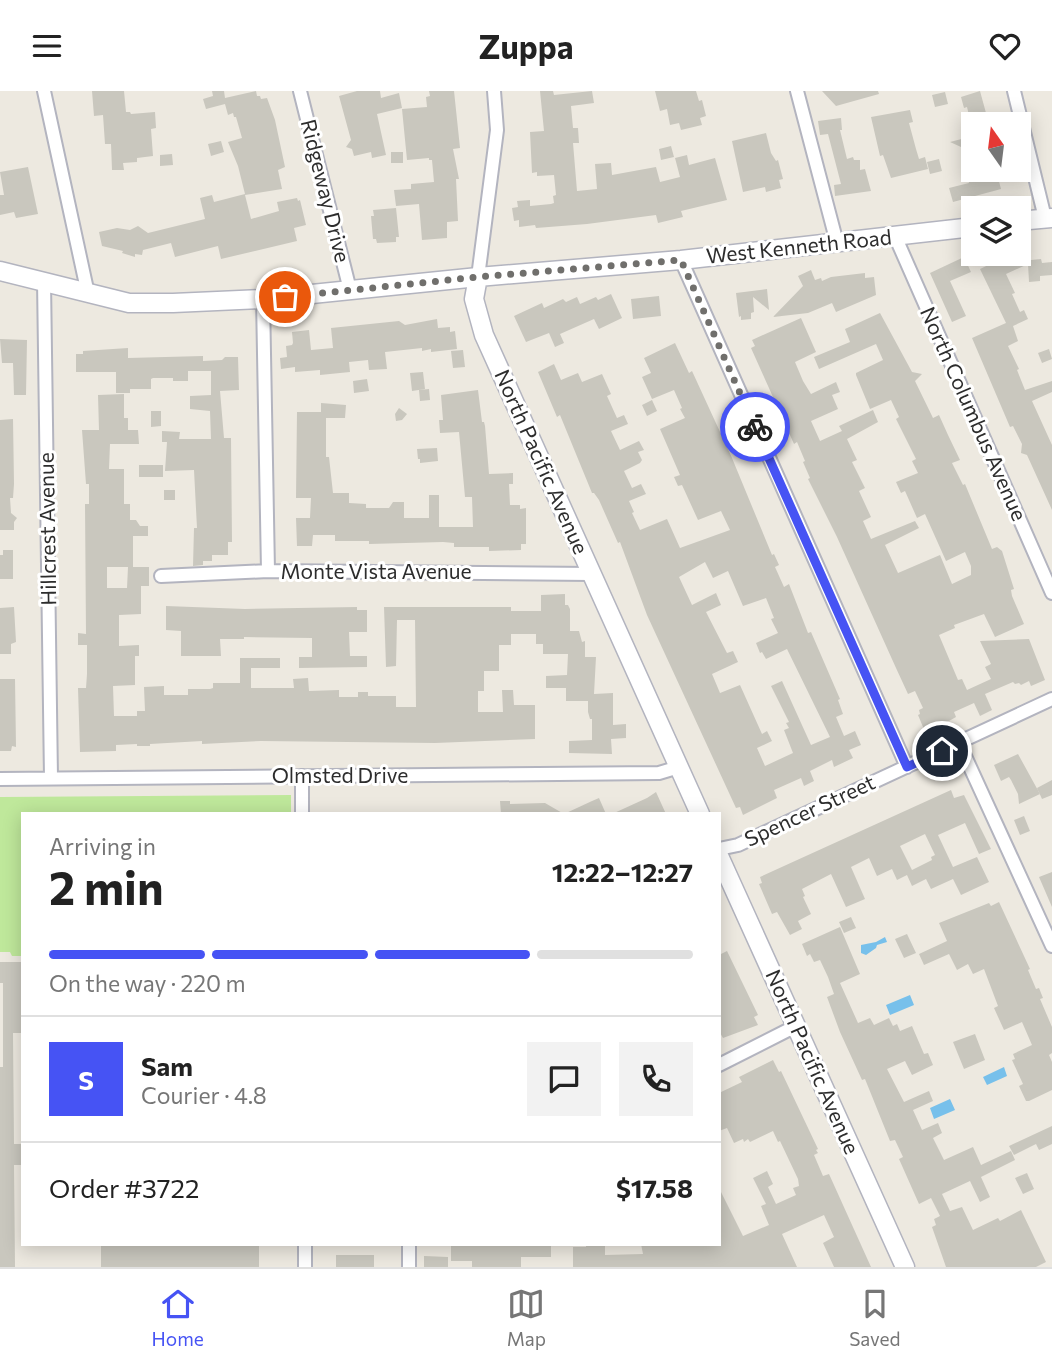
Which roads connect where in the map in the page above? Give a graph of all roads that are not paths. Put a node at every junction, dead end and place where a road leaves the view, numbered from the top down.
1 (44, 91) edge
2 (300, 91) edge
3 (494, 91) edge
4 (797, 91) edge
5 (1014, 91) edge
6 (1048, 218) edge
7 (961, 228) edge
8 (895, 236) junction
9 (837, 243) junction
10 (681, 260) junction
11 (0, 271) edge
12 (478, 277) junction
13 (44, 281) junction
14 (351, 290) junction
15 (88, 294) junction
16 (263, 299) junction
17 (268, 571) junction
18 (592, 574) junction
19 (161, 576) dead end
20 (1052, 593) edge
21 (1052, 699) edge
22 (959, 743) junction
23 (679, 767) junction
24 (907, 767) junction
25 (302, 776) junction
26 (51, 778) junction
27 (0, 779) edge
28 (302, 812) edge
29 (699, 812) edge
30 (721, 849) edge
31 (721, 860) edge
32 (1052, 946) edge
33 (796, 1026) junction
34 (721, 1064) edge
35 (305, 1246) edge
36 (408, 1246) edge
37 (305, 1267) edge
38 (409, 1267) edge
39 (905, 1267) edge

1 - 15 street
2 - 14 street, Ridgeway Drive
3 - 12 street, North Pacific Avenue
4 - 9 street
5 - 6 street
7 - 8 street, West Kenneth Road
8 - 9 street, West Kenneth Road
8 - 20 street, North Columbus Avenue
9 - 10 street, West Kenneth Road
10 - 12 street, West Kenneth Road
10 - 24 street
11 - 13 street, West Kenneth Road
12 - 14 street, West Kenneth Road
12 - 18 street, North Pacific Avenue
13 - 15 street, West Kenneth Road
13 - 26 street, Hillcrest Avenue
14 - 16 street, West Kenneth Road
15 - 16 street, West Kenneth Road
16 - 17 street
17 - 18 street, Monte Vista Avenue
17 - 19 street, Monte Vista Avenue
18 - 23 street, North Pacific Avenue
21 - 22 street, Spencer Street
22 - 24 street, Spencer Street
22 - 32 street
23 - 25 street, Olmsted Drive
23 - 29 street, North Pacific Avenue
24 - 30 street, Spencer Street
25 - 26 street, Olmsted Drive
25 - 28 street
26 - 27 street, Olmsted Drive
31 - 33 street, North Pacific Avenue
33 - 34 street
33 - 39 street, North Pacific Avenue
35 - 37 street
36 - 38 street

